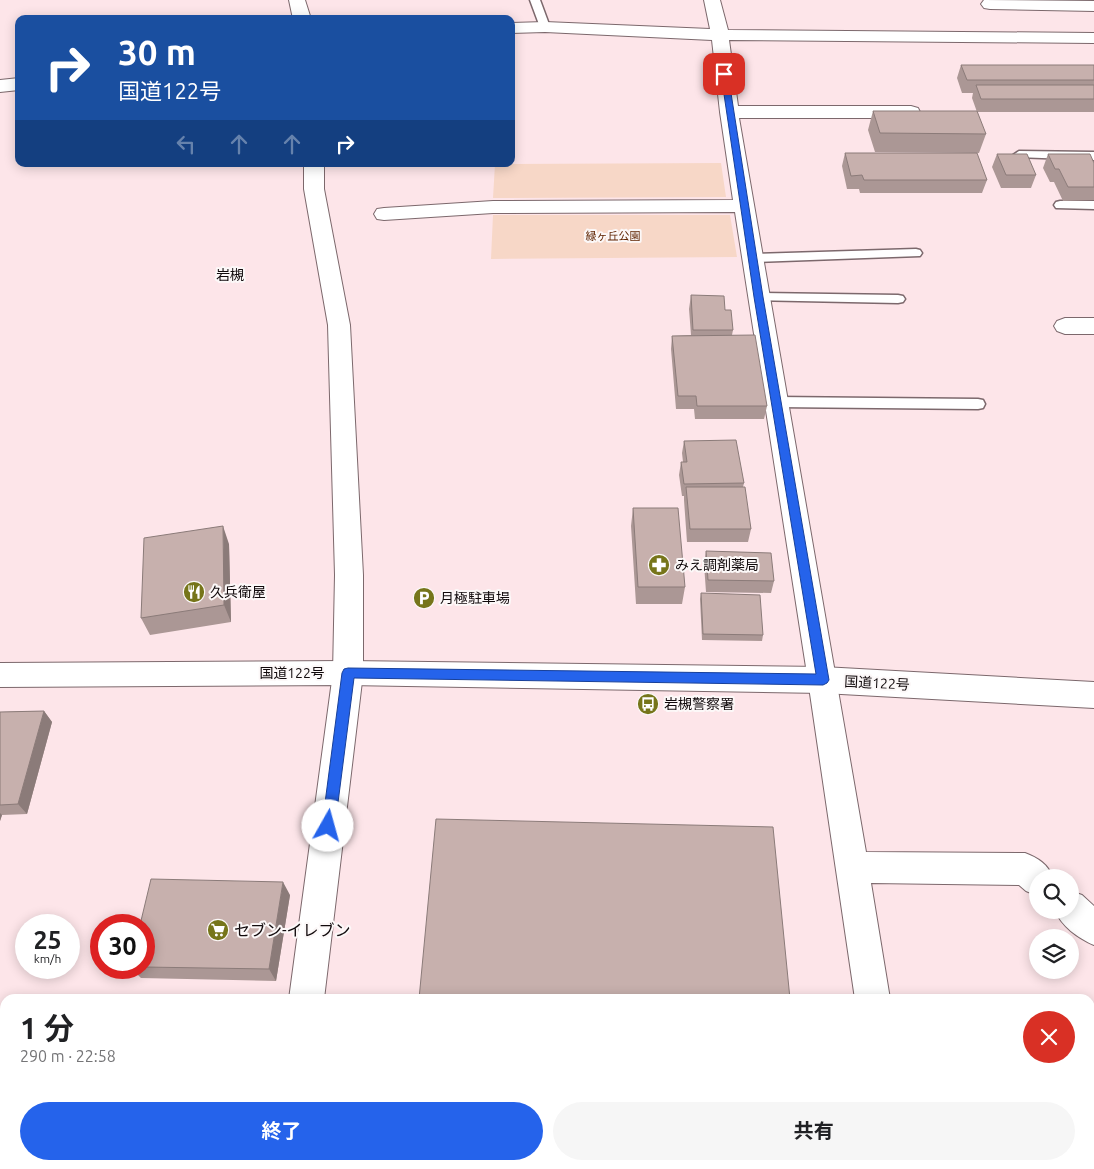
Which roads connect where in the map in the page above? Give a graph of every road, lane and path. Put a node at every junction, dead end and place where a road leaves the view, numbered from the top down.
1 (297, 0) edge
2 (535, 0) edge
3 (712, 0) edge
4 (990, 4) dead end
5 (1094, 6) edge
6 (301, 15) edge
7 (544, 27) junction
8 (515, 28) edge
9 (720, 35) junction
10 (1094, 38) edge
11 (15, 84) edge
12 (0, 86) edge
13 (729, 112) junction
14 (934, 113) edge
15 (1019, 154) edge
16 (1094, 156) edge
17 (314, 167) edge
18 (1060, 205) dead end
19 (1094, 205) edge
20 (744, 206) junction
21 (384, 214) dead end
22 (916, 253) dead end
23 (753, 258) junction
24 (759, 297) junction
25 (898, 299) dead end
26 (1065, 326) dead end
27 (1094, 326) edge
28 (776, 402) junction
29 (978, 404) dead end
30 (348, 673) junction
31 (0, 675) edge
32 (823, 680) junction
33 (1094, 695) edge
34 (851, 867) junction
35 (1029, 872) edge
36 (1079, 916) edge
37 (1094, 928) edge
38 (307, 994) edge
39 (871, 994) edge

1 - 6 main road
2 - 7 lane
3 - 9 main road
4 - 5 main road
7 - 8 main road
7 - 9 main road
9 - 10 main road
9 - 13 main road
11 - 12 main road
13 - 14 main road
13 - 20 main road
15 - 16 lane
17 - 30 main road
18 - 19 lane
20 - 21 main road
20 - 23 main road
22 - 23 lane
23 - 24 main road
24 - 25 lane
24 - 28 main road
26 - 27 main road
28 - 29 lane
28 - 32 main road
30 - 31 main road, 国道122号
30 - 32 main road, 国道122号
30 - 38 main road
32 - 33 main road, 国道122号
32 - 34 main road
34 - 35 main road
34 - 39 main road
36 - 37 main road

